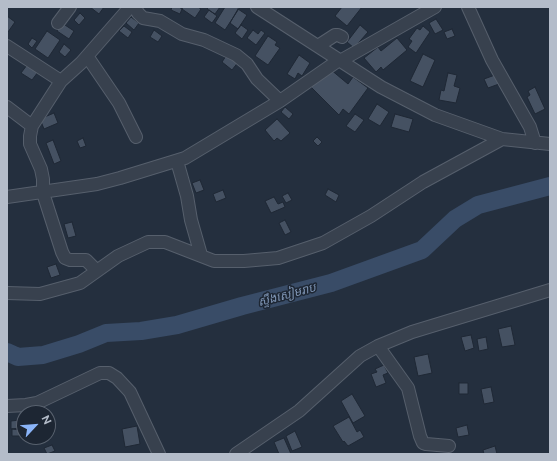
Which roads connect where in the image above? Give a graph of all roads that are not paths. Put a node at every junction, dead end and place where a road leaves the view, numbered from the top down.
1 (70, 7) edge
2 (130, 7) edge
3 (135, 7) edge
4 (257, 7) edge
5 (435, 7) edge
6 (468, 7) edge
7 (58, 23) dead end
8 (342, 37) dead end
9 (7, 46) edge
10 (318, 46) junction
11 (87, 56) junction
12 (340, 60) junction
13 (61, 81) junction
14 (280, 102) junction
15 (7, 107) edge
16 (32, 126) junction
17 (136, 137) dead end
18 (502, 139) junction
19 (535, 143) junction
20 (550, 144) edge
21 (177, 161) junction
22 (43, 193) junction
23 (7, 197) edge
24 (201, 255) junction
25 (97, 271) junction
26 (550, 290) edge
27 (7, 293) edge
28 (378, 346) junction
29 (7, 406) edge
30 (449, 446) dead end
31 (239, 453) edge
32 (159, 454) edge

1 - 7 street
2 - 11 street
3 - 14 street
4 - 10 street
5 - 12 street
6 - 19 street
8 - 10 street
9 - 13 street
10 - 12 street
11 - 13 street
11 - 17 street
12 - 14 street
12 - 18 street
13 - 16 street
14 - 21 street
15 - 16 street
16 - 22 street
18 - 19 street
18 - 24 street
19 - 20 street
21 - 22 street
21 - 24 street
22 - 23 street
22 - 25 street
24 - 25 street
25 - 27 street
26 - 28 street
28 - 30 street
28 - 31 street
29 - 32 street

